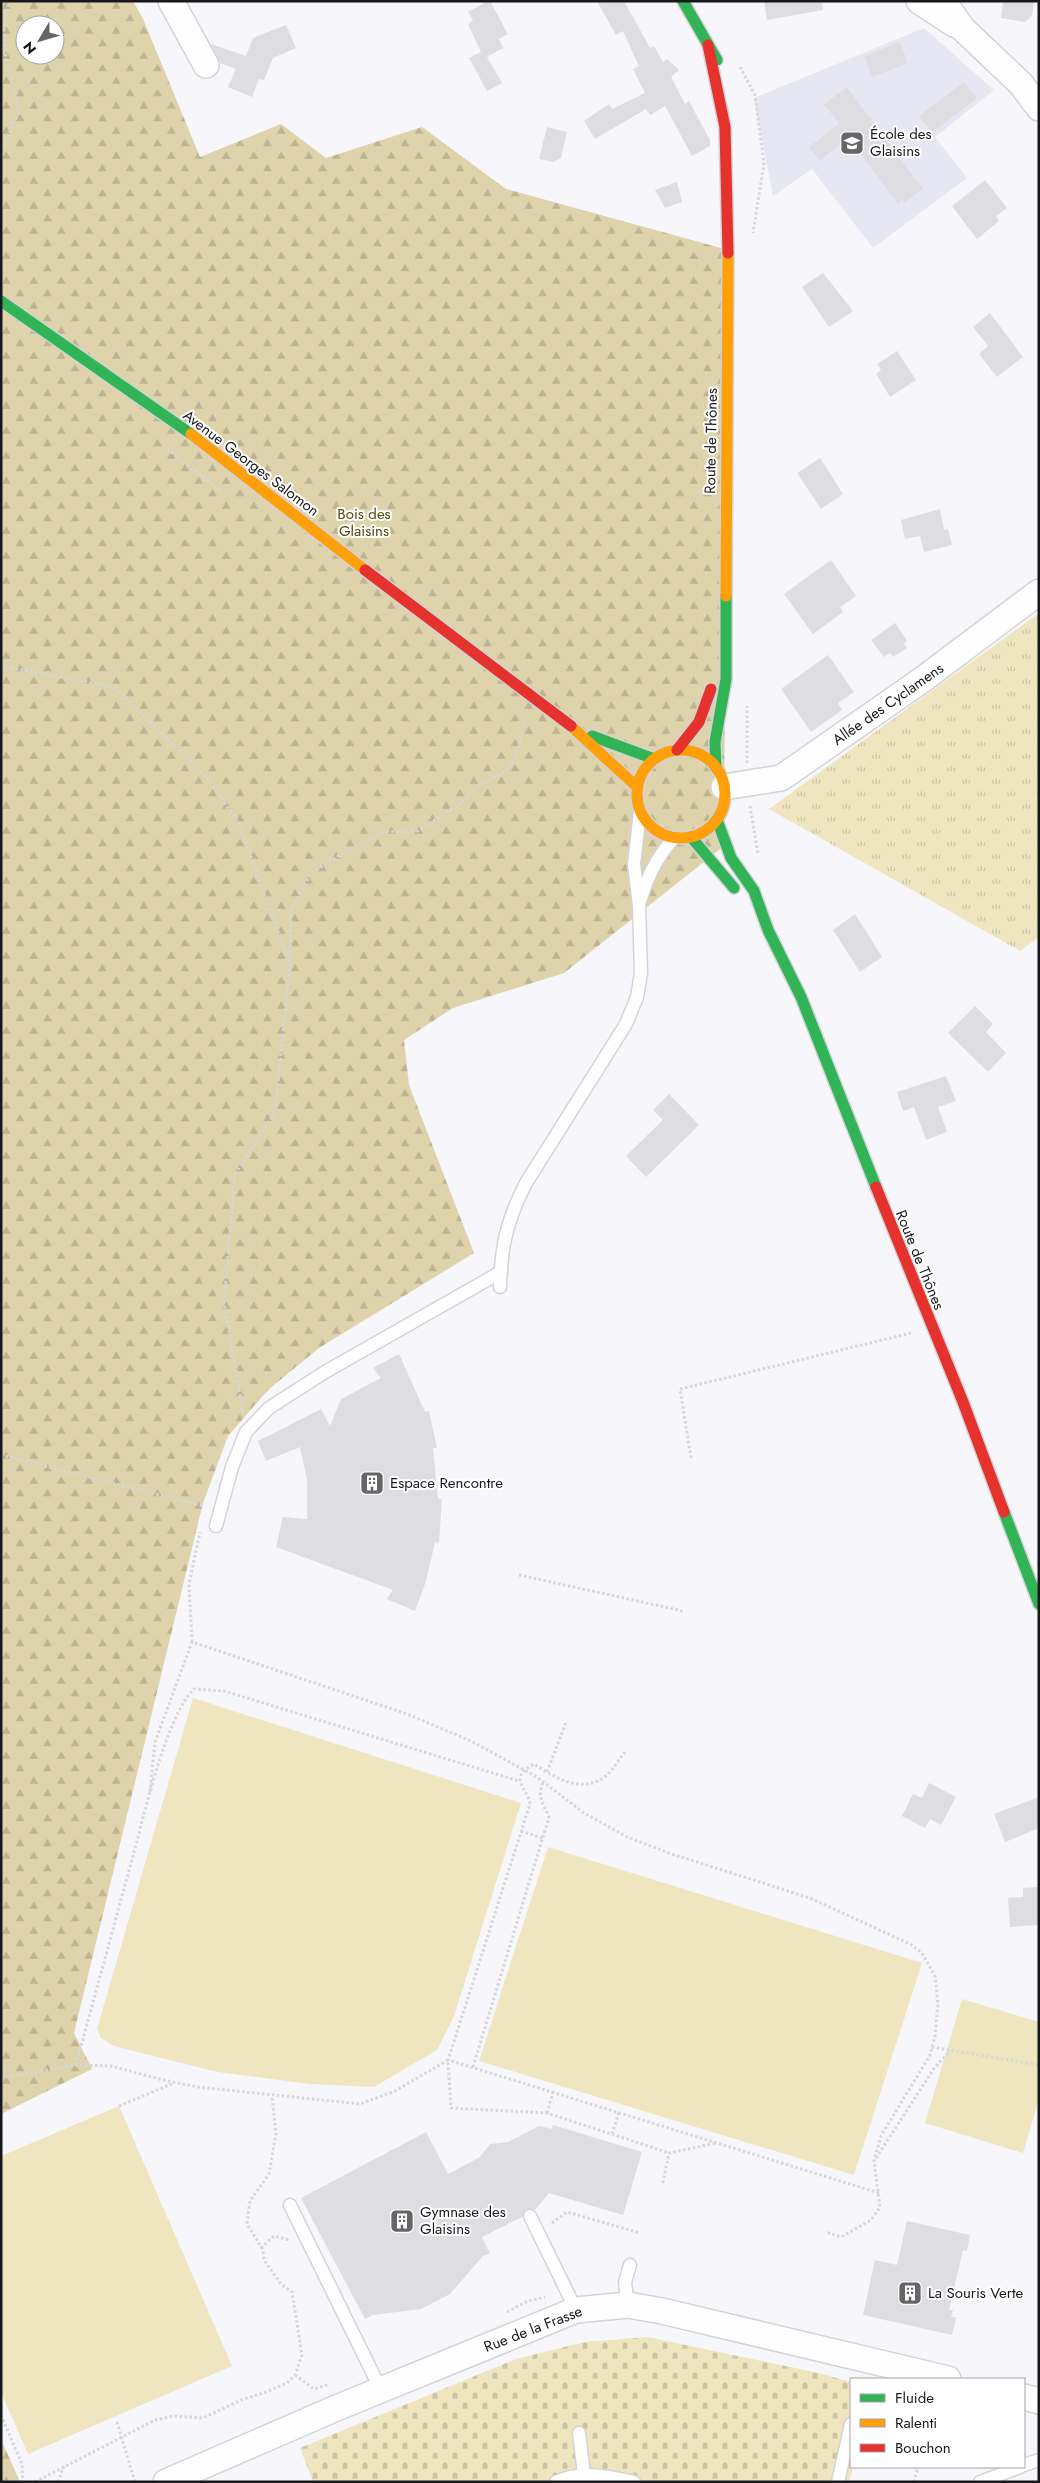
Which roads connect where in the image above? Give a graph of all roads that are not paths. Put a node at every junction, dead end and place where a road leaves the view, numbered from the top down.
1 (171, 1) edge
2 (684, 1) edge
3 (919, 1) edge
4 (942, 1) edge
5 (963, 29) junction
6 (708, 45) junction
7 (206, 66) dead end
8 (726, 75) dead end
9 (1039, 108) edge
10 (738, 191) dead end
11 (728, 250) junction
12 (1, 301) edge
13 (1039, 592) edge
14 (725, 632) junction
15 (572, 728) junction
16 (677, 750) junction
17 (654, 759) junction
18 (720, 777) junction
19 (637, 787) junction
20 (640, 812) junction
21 (717, 820) junction
22 (691, 837) junction
23 (674, 838) junction
24 (639, 906) junction
25 (768, 930) junction
26 (500, 1272) junction
27 (500, 1287) dead end
28 (216, 1526) dead end
29 (1039, 1604) edge
30 (290, 2205) dead end
31 (530, 2216) dead end
32 (630, 2265) dead end
33 (628, 2305) junction
34 (576, 2310) junction
35 (944, 2378) edge
36 (381, 2390) junction
37 (1025, 2398) edge
38 (1039, 2401) edge
39 (850, 2428) edge
40 (579, 2433) dead end
41 (1039, 2460) edge
42 (1025, 2465) edge
43 (1017, 2468) edge
44 (584, 2479) edge
45 (166, 2482) edge
46 (556, 2482) edge
47 (634, 2482) edge
48 (838, 2482) edge
49 (980, 2482) edge

1 - 7 street
2 - 6 main road, Route de Thônes
3 - 5 street
4 - 5 street
5 - 9 street
6 - 8 main road, Route de Thônes
6 - 11 main road, Route de Thônes
10 - 11 main road, Route de Thônes
11 - 14 main road, Route de Thônes
12 - 15 main road, Avenue Georges Salomon
13 - 18 street, Allée des Cyclamens
14 - 16 main road, Route de Thônes
14 - 18 main road, Route de Thônes
15 - 17 main road, Avenue Georges Salomon
15 - 19 main road, Avenue Georges Salomon
16 - 17 main road
16 - 18 main road
17 - 19 main road
18 - 21 main road
19 - 20 main road
20 - 23 main road
20 - 24 lane
21 - 22 main road
21 - 25 main road, Route de Thônes
22 - 23 main road
22 - 25 main road, Route de Thônes
23 - 24 lane
24 - 26 lane
25 - 29 main road, Route de Thônes
26 - 27 lane
26 - 28 lane
30 - 36 lane
31 - 34 lane
32 - 33 lane
33 - 34 street, Rue de la Frasse
33 - 35 street, Rue de la Frasse
34 - 36 street, Rue de la Frasse
36 - 45 street, Rue de la Frasse
37 - 38 street
39 - 48 lane
40 - 44 lane
41 - 42 lane
43 - 49 lane
44 - 46 lane
44 - 47 lane

